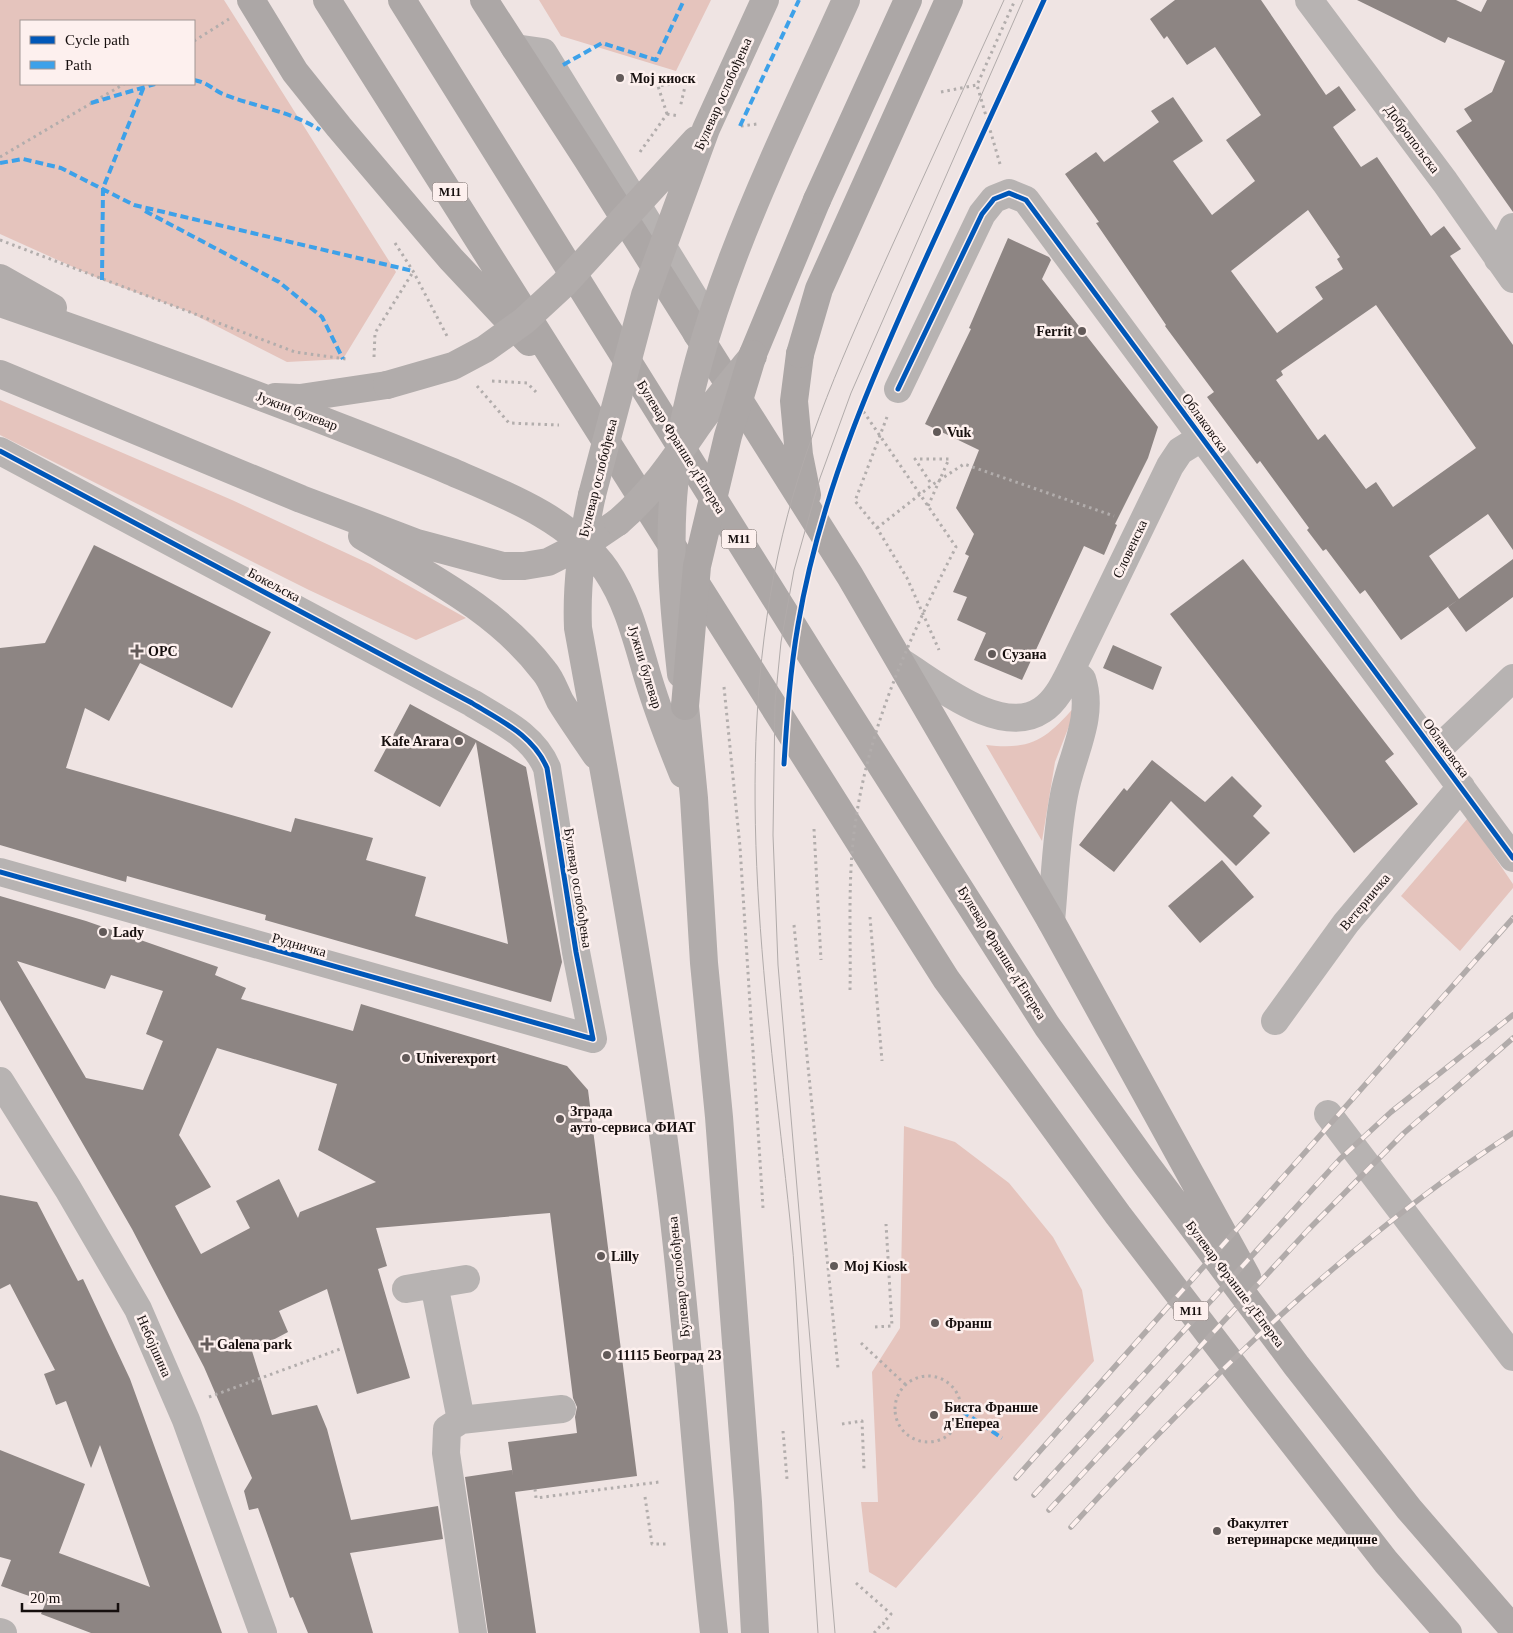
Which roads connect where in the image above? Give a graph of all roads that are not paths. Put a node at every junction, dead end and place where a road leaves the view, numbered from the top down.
1 (327, 0) edge
2 (402, 0) edge
3 (484, 0) edge
4 (765, 0) edge
5 (846, 0) edge
6 (908, 0) edge
7 (949, 0) edge
8 (1311, 1) edge
9 (242, 8) edge
10 (515, 48) junction
11 (706, 129) junction
12 (1513, 227) edge
13 (655, 267) junction
14 (1506, 269) edge
15 (0, 278) edge
16 (0, 303) edge
17 (697, 334) junction
18 (118, 344) junction
19 (754, 354) junction
20 (0, 374) edge
21 (571, 387) junction
22 (898, 389) road end
23 (260, 396) junction
24 (1201, 438) junction
25 (0, 450) edge
26 (678, 456) junction
27 (300, 499) junction
28 (811, 511) junction
29 (581, 544) junction
30 (902, 662) junction
31 (1071, 670) junction
32 (1513, 678) edge
33 (685, 706) junction
34 (533, 744) joint
35 (1435, 752) junction
36 (603, 766) junction
37 (1461, 787) junction
38 (694, 798) junction
39 (1513, 858) edge
40 (0, 872) edge
41 (1051, 921) junction
42 (1275, 1021) dead end
43 (593, 1039) joint
44 (0, 1081) edge
45 (1328, 1114) dead end
46 (466, 1279) dead end
47 (434, 1284) junction
48 (406, 1289) dead end
49 (1513, 1357) edge
50 (1296, 1365) junction
51 (562, 1409) dead end
52 (461, 1420) junction
53 (1513, 1629) edge
54 (264, 1633) edge
55 (473, 1633) edge
56 (714, 1633) edge
57 (755, 1633) edge
58 (1448, 1633) edge

1 - 21 highway, M11
2 - 50 highway, Булевар Франше д'Епереа / M11
3 - 10 highway
4 - 11 main road, Булевар ослобођења, bridge
5 - 26 main road, bridge
6 - 19 highway, bridge
7 - 28 highway, bridge
8 - 14 street, Добропољска
9 - 21 highway
10 - 13 highway
10 - 17 street
11 - 13 main road, Булевар ослобођења, bridge
11 - 23 main road, bridge
12 - 14 street
13 - 17 highway
13 - 29 main road, Булевар ослобођења, bridge
15 - 18 main road
16 - 18 main road, Јужни булевар
17 - 28 highway
18 - 23 main road, Јужни булевар
19 - 26 main road, bridge
19 - 33 highway, bridge
20 - 27 main road
21 - 58 highway, M11
22 - 24 street, Облаковска
23 - 29 main road, Јужни булевар
24 - 31 street, Словенска
24 - 35 street, Облаковска
25 - 34 street, Бокељска
26 - 29 main road, bridge
26 - 33 main road, bridge
27 - 29 main road
27 - 36 main road
28 - 30 highway
29 - 36 main road, Булевар ослобођења
29 - 38 main road, Јужни булевар
30 - 31 street, Словенска
30 - 41 highway
31 - 41 street
32 - 35 street
33 - 38 main road
34 - 43 street, Булевар ослобођења
35 - 37 street, Облаковска
36 - 56 main road, Булевар ослобођења
37 - 39 street, Облаковска
37 - 42 street, Ветерничка
38 - 57 main road
40 - 43 street, Рудничка
41 - 50 highway
44 - 54 street, Небојшина
45 - 49 street
46 - 47 street
47 - 48 street
47 - 52 street
50 - 53 highway, Булевар Франше д'Епереа / M11
51 - 52 street
52 - 55 street

